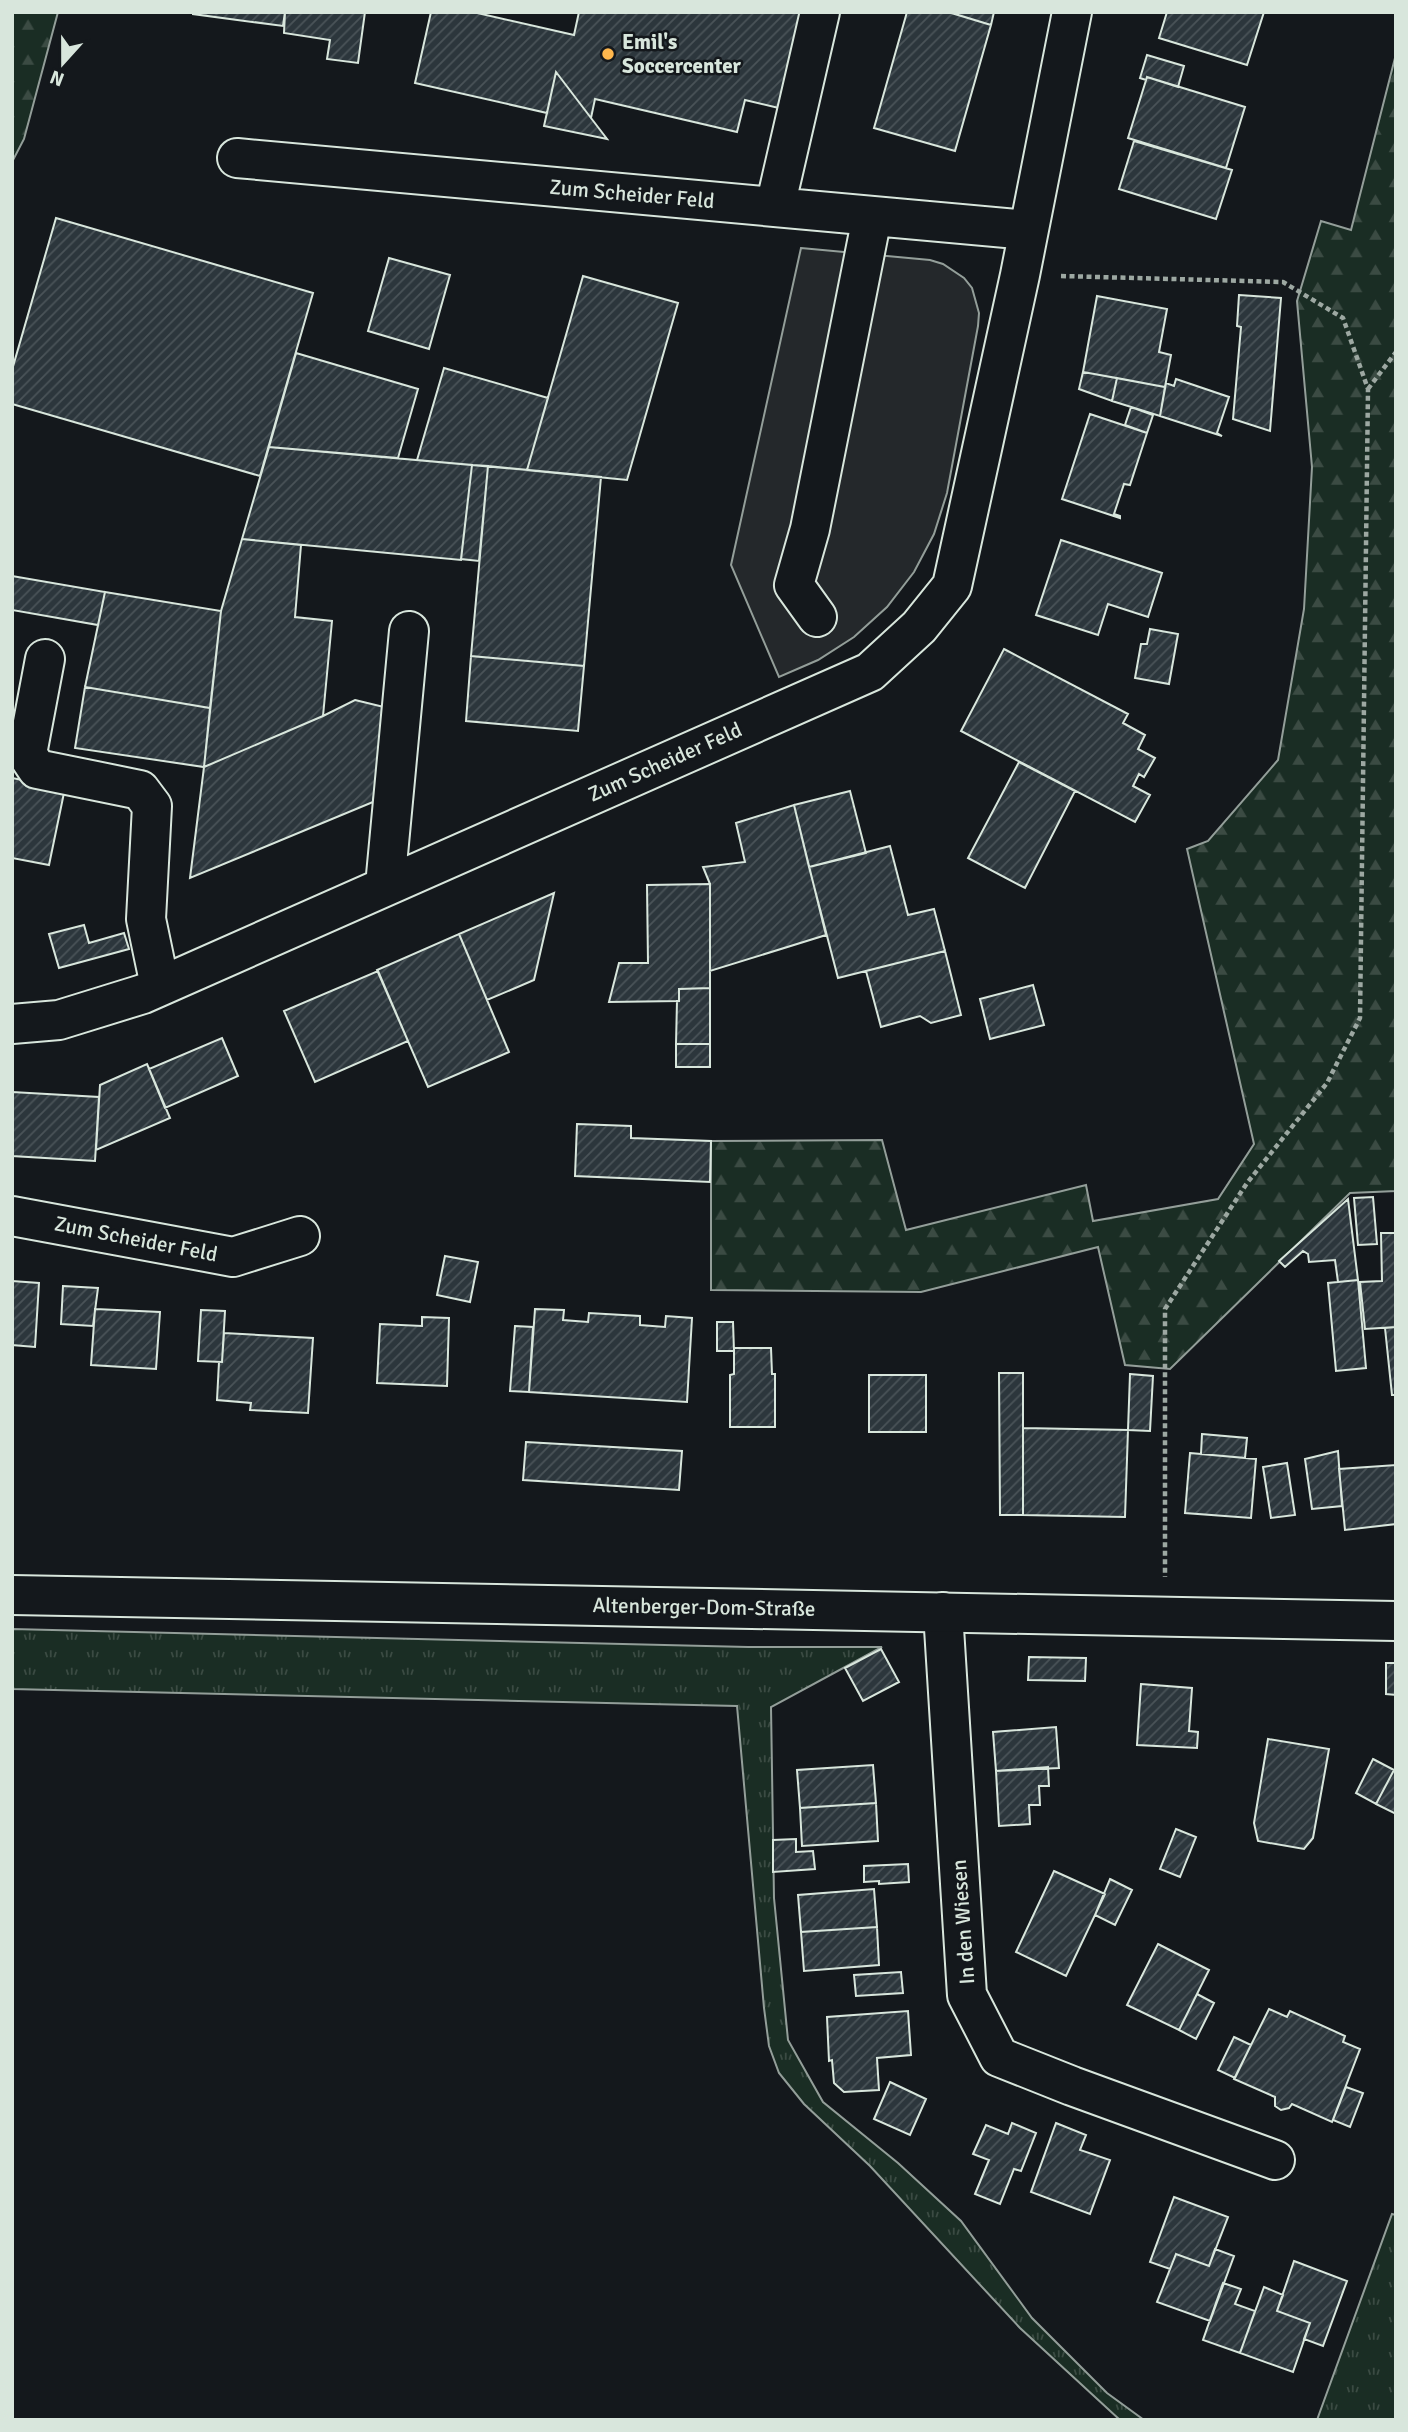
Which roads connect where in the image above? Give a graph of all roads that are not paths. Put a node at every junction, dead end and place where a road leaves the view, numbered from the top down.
1 (820, 12) edge
2 (1072, 12) edge
3 (237, 158) dead end
4 (775, 207) junction
5 (872, 217) junction
6 (1027, 230) junction
7 (817, 617) dead end
8 (410, 631) dead end
9 (45, 659) dead end
10 (385, 886) junction
11 (160, 986) junction
12 (12, 1024) edge
13 (12, 1216) edge
14 (300, 1236) dead end
15 (12, 1595) edge
16 (943, 1612) junction
17 (1396, 1621) edge
18 (1275, 2160) dead end

1 - 4 street
2 - 6 street, Zum Scheider Feld
3 - 4 street, Zum Scheider Feld
4 - 5 street, Zum Scheider Feld
5 - 6 street, Zum Scheider Feld
5 - 7 street
6 - 10 street, Zum Scheider Feld
8 - 10 street
9 - 11 street
10 - 11 street, Zum Scheider Feld
11 - 12 street, Zum Scheider Feld
13 - 14 street, Zum Scheider Feld
15 - 16 street, Altenberger-Dom-Straße
16 - 17 street, Altenberger-Dom-Straße
16 - 18 street, In den Wiesen

